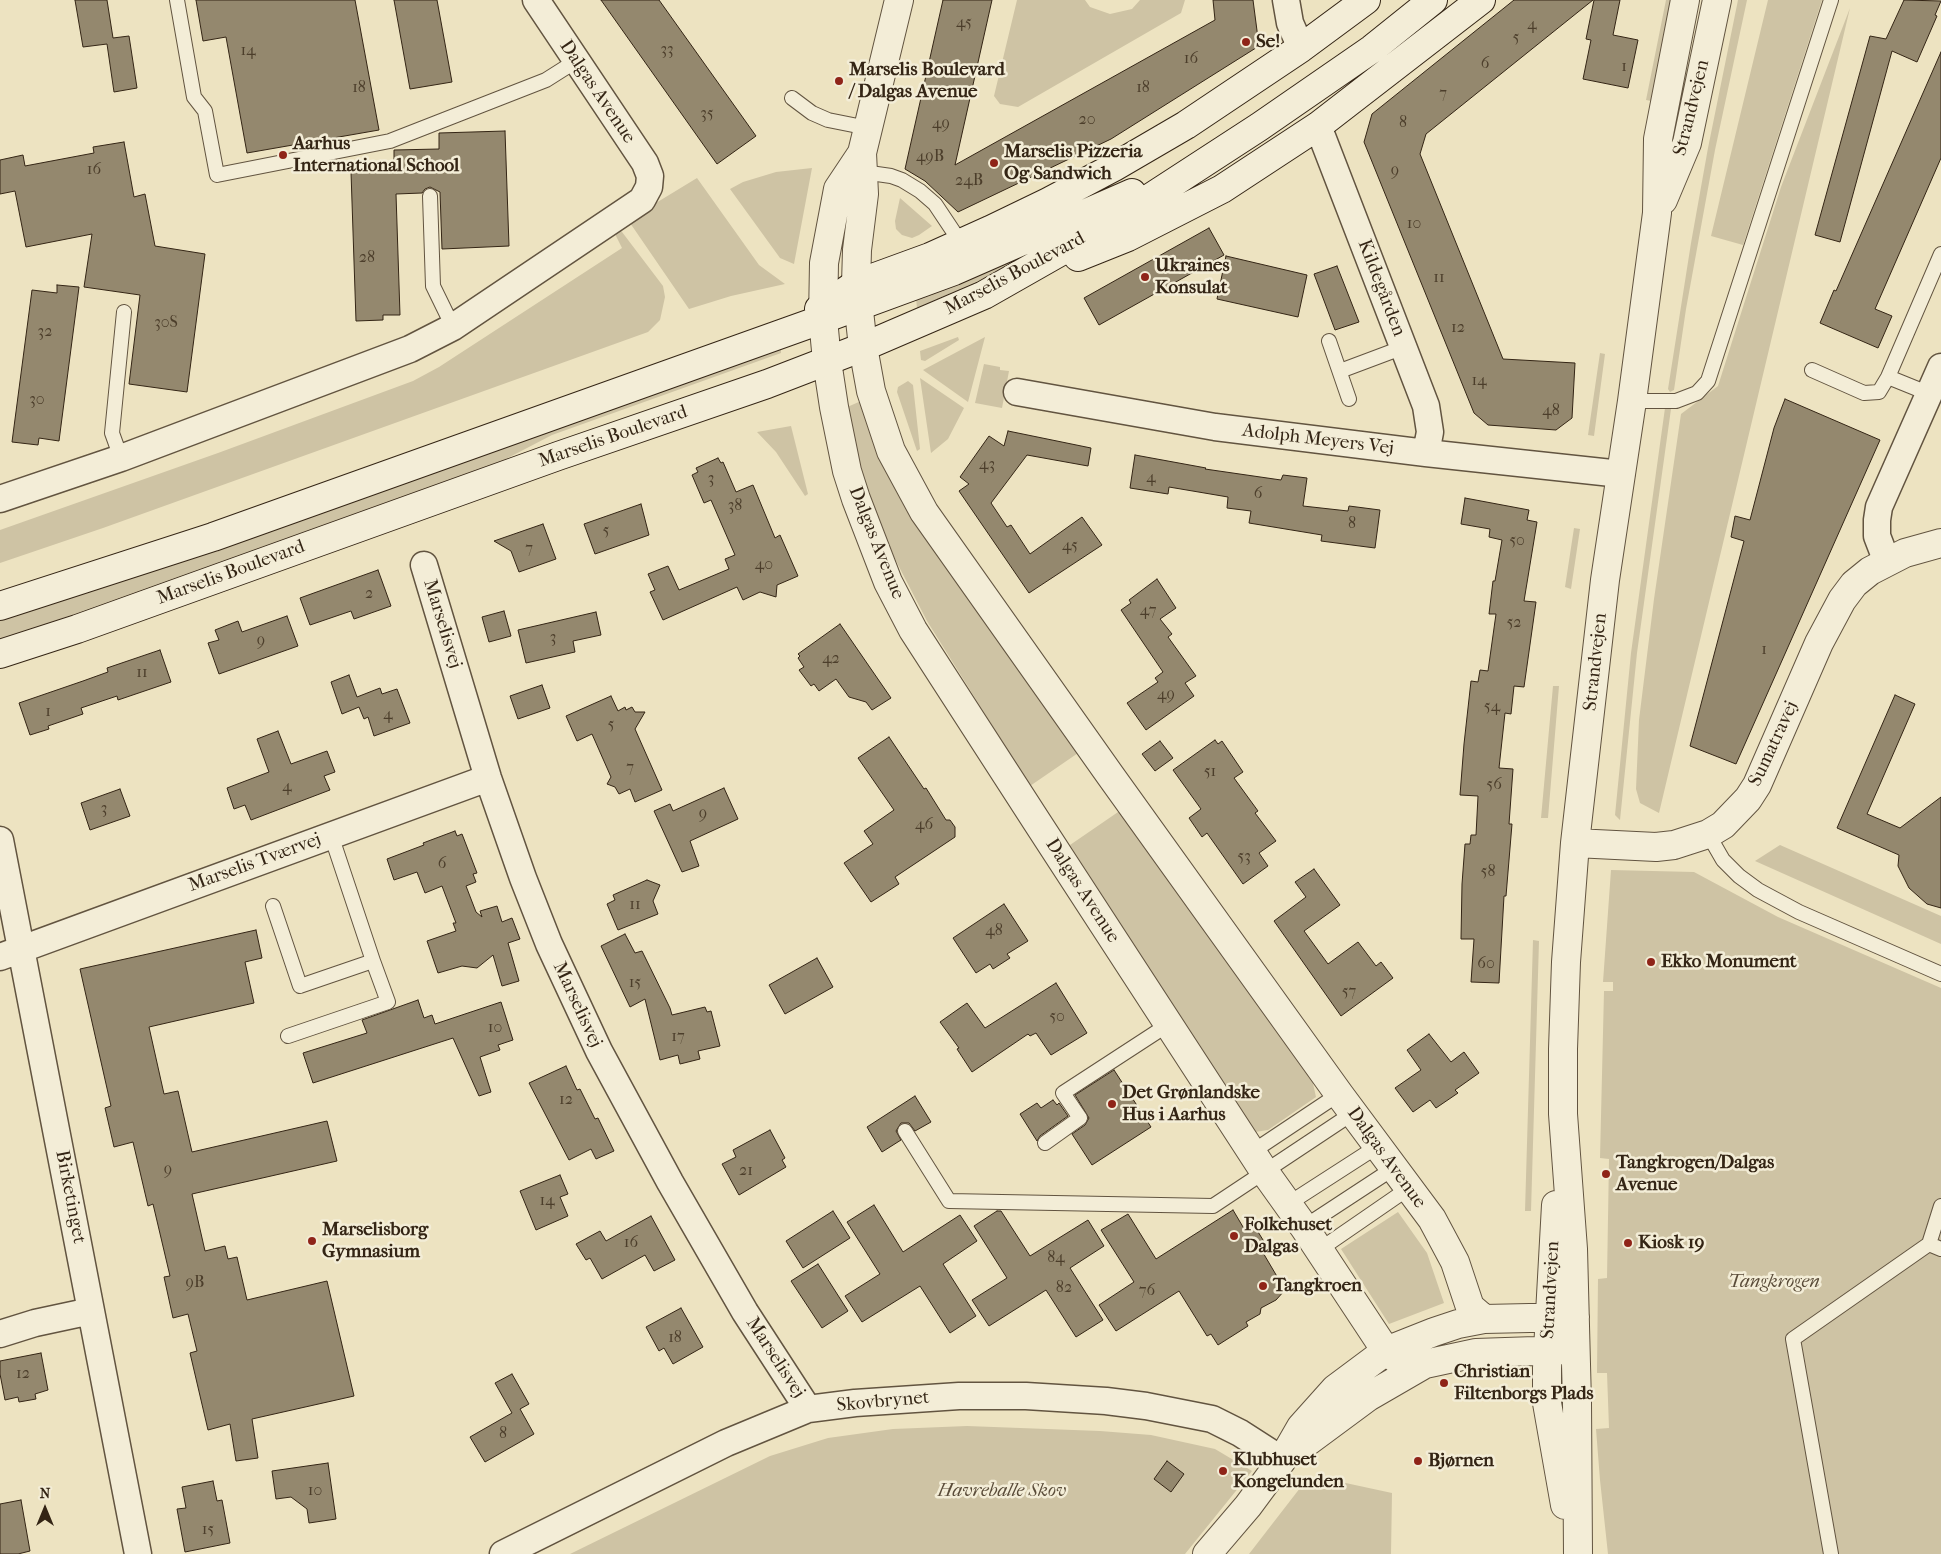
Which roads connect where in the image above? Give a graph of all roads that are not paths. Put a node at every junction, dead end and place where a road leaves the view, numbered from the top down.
1 (176, 0) edge
2 (536, 0) edge
3 (899, 0) edge
4 (1286, 0) edge
5 (1366, 0) edge
6 (1433, 0) edge
7 (1481, 0) edge
8 (1685, 0) edge
9 (1717, 0) edge
10 (1831, 0) edge
11 (1301, 48) junction
12 (576, 61) junction
13 (792, 98) dead end
14 (1318, 126) junction
15 (864, 151) junction
16 (1200, 164) junction
17 (430, 196) dead end
18 (1657, 213) junction
19 (962, 243) junction
20 (1941, 254) edge
21 (857, 295) junction
22 (984, 295) junction
23 (124, 312) dead end
24 (823, 313) junction
25 (453, 326) junction
26 (1329, 342) dead end
27 (863, 347) junction
28 (1404, 347) junction
29 (827, 361) junction
30 (1941, 368) edge
31 (1812, 370) dead end
32 (1340, 372) junction
33 (1888, 377) junction
34 (1017, 392) dead end
35 (1930, 394) junction
36 (1350, 400) dead end
37 (1632, 401) junction
38 (1426, 453) junction
39 (121, 458) junction
40 (1621, 474) junction
41 (0, 499) edge
42 (1941, 543) edge
43 (1887, 562) junction
44 (424, 565) dead end
45 (0, 606) edge
46 (0, 654) edge
47 (488, 778) junction
48 (1708, 834) junction
49 (331, 836) junction
50 (0, 840) edge
51 (1575, 843) junction
52 (273, 906) dead end
53 (11, 953) edge
54 (373, 961) junction
55 (1941, 974) edge
56 (1168, 1024) junction
57 (288, 1036) dead end
58 (1346, 1103) junction
59 (905, 1131) dead end
60 (1045, 1143) dead end
61 (1378, 1146) junction
62 (1258, 1161) junction
63 (1401, 1178) junction
64 (1288, 1204) junction
65 (1941, 1206) edge
66 (1304, 1227) junction
67 (1935, 1247) edge
68 (1319, 1250) junction
69 (91, 1311) junction
70 (1562, 1317) junction
71 (1484, 1319) junction
72 (0, 1334) edge
73 (1548, 1350) junction
74 (1576, 1350) junction
75 (1386, 1351) junction
76 (1425, 1364) junction
77 (808, 1409) junction
78 (1282, 1460) junction
79 (138, 1554) edge
80 (503, 1554) edge
81 (1207, 1554) edge
82 (1574, 1554) edge
83 (1578, 1554) edge
84 (1831, 1554) edge

1 - 12 lane
2 - 12 street, Dalgas Avenue
3 - 15 street
4 - 11 street
5 - 11 street
6 - 16 street, Marselis Boulevard
7 - 14 street
8 - 18 street, Strandvejen
9 - 18 street, Strandvejen
10 - 37 lane
11 - 19 street
12 - 25 street, Dalgas Avenue
13 - 15 lane
14 - 22 street
14 - 28 street, Kildegården
15 - 19 lane
15 - 21 street, Dalgas Avenue
15 - 24 street, Dalgas Avenue
16 - 21 street, Marselis Boulevard
16 - 22 street, Marselis Boulevard
17 - 25 lane
18 - 37 street, Strandvejen
19 - 21 street
20 - 33 lane
21 - 24 street, Marselis Boulevard
21 - 27 street, Dalgas Avenue
22 - 27 street, Marselis Boulevard
23 - 39 lane
24 - 29 street, Dalgas Avenue
24 - 45 street, Marselis Boulevard
25 - 39 street
26 - 32 lane
27 - 29 street, Marselis Boulevard
27 - 58 street, Dalgas Avenue
28 - 32 lane
28 - 38 street, Kildegården
29 - 46 street, Marselis Boulevard
29 - 56 street, Dalgas Avenue
30 - 35 street
31 - 33 lane
32 - 36 lane
33 - 35 lane
34 - 38 street, Adolph Meyers Vej
35 - 43 street
37 - 40 street, Strandvejen
38 - 40 street, Adolph Meyers Vej
39 - 41 street
40 - 51 street, Strandvejen
42 - 43 street, Sumatravej
43 - 48 street, Sumatravej
44 - 47 street, Marselisvej
47 - 49 street, Marselis Tværvej
47 - 77 street, Marselisvej
48 - 51 street, Sumatravej
48 - 55 lane
49 - 53 street, Marselis Tværvej
49 - 54 lane
50 - 53 street, Birketinget
51 - 70 street, Strandvejen
52 - 54 lane
53 - 69 street, Birketinget
54 - 57 lane
56 - 60 lane
56 - 62 street, Dalgas Avenue
58 - 61 street, Dalgas Avenue
58 - 62 lane
58 - 62 lane
59 - 62 lane
61 - 63 street, Dalgas Avenue
61 - 64 lane
62 - 64 street, Dalgas Avenue
63 - 66 lane
63 - 68 lane
63 - 71 street, Dalgas Avenue
64 - 66 street, Dalgas Avenue
65 - 67 lane
66 - 68 street, Dalgas Avenue
67 - 84 lane
68 - 75 street, Dalgas Avenue
69 - 72 street
69 - 79 street, Birketinget
70 - 71 street
70 - 73 street, Strandvejen
70 - 74 street, Strandvejen
71 - 75 street
73 - 74 street
73 - 76 street
73 - 82 street, Strandvejen
74 - 83 street, Strandvejen
75 - 76 street, Dalgas Avenue
75 - 78 street
76 - 78 street
77 - 78 street, Skovbrynet
77 - 80 street, Skovbrynet
78 - 81 street

